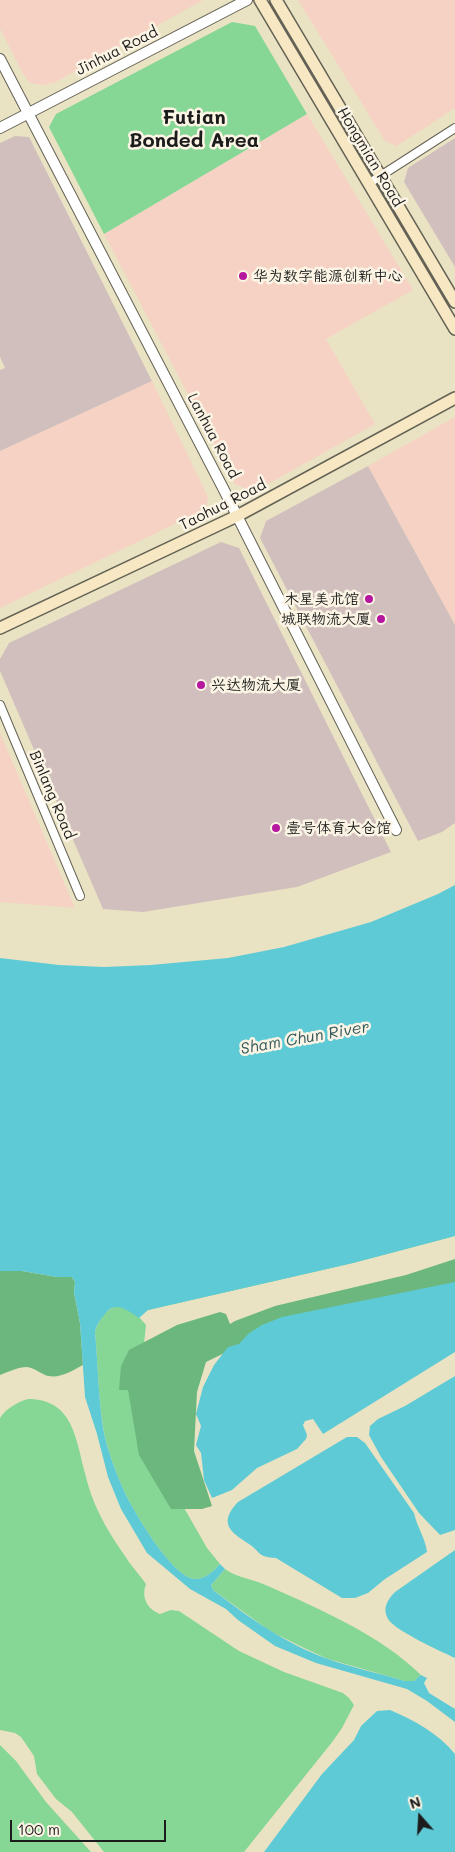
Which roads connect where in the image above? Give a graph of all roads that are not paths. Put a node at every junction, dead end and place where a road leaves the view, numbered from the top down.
1 (247, 0) edge
2 (260, 0) edge
3 (276, 0) edge
4 (0, 59) edge
5 (28, 113) junction
6 (0, 128) edge
7 (455, 128) edge
8 (381, 177) junction
9 (368, 184) junction
10 (455, 302) edge
11 (455, 329) edge
12 (455, 398) edge
13 (237, 516) junction
14 (0, 628) edge
15 (0, 705) edge
16 (396, 830) dead end
17 (80, 896) dead end

1 - 5 street, Jinhua Road
2 - 9 main road, Hongmian Road
3 - 8 main road, Hongmian Road
4 - 5 street, Lanhua Road
5 - 6 street, Jinhua Road
5 - 13 street, Lanhua Road
7 - 8 street
8 - 9 street
8 - 10 main road, Hongmian Road
9 - 11 main road, Hongmian Road
12 - 13 main road, Taohua Road
13 - 14 main road, Taohua Road
13 - 16 street, Lanhua Road
15 - 17 street, Binlang Road

